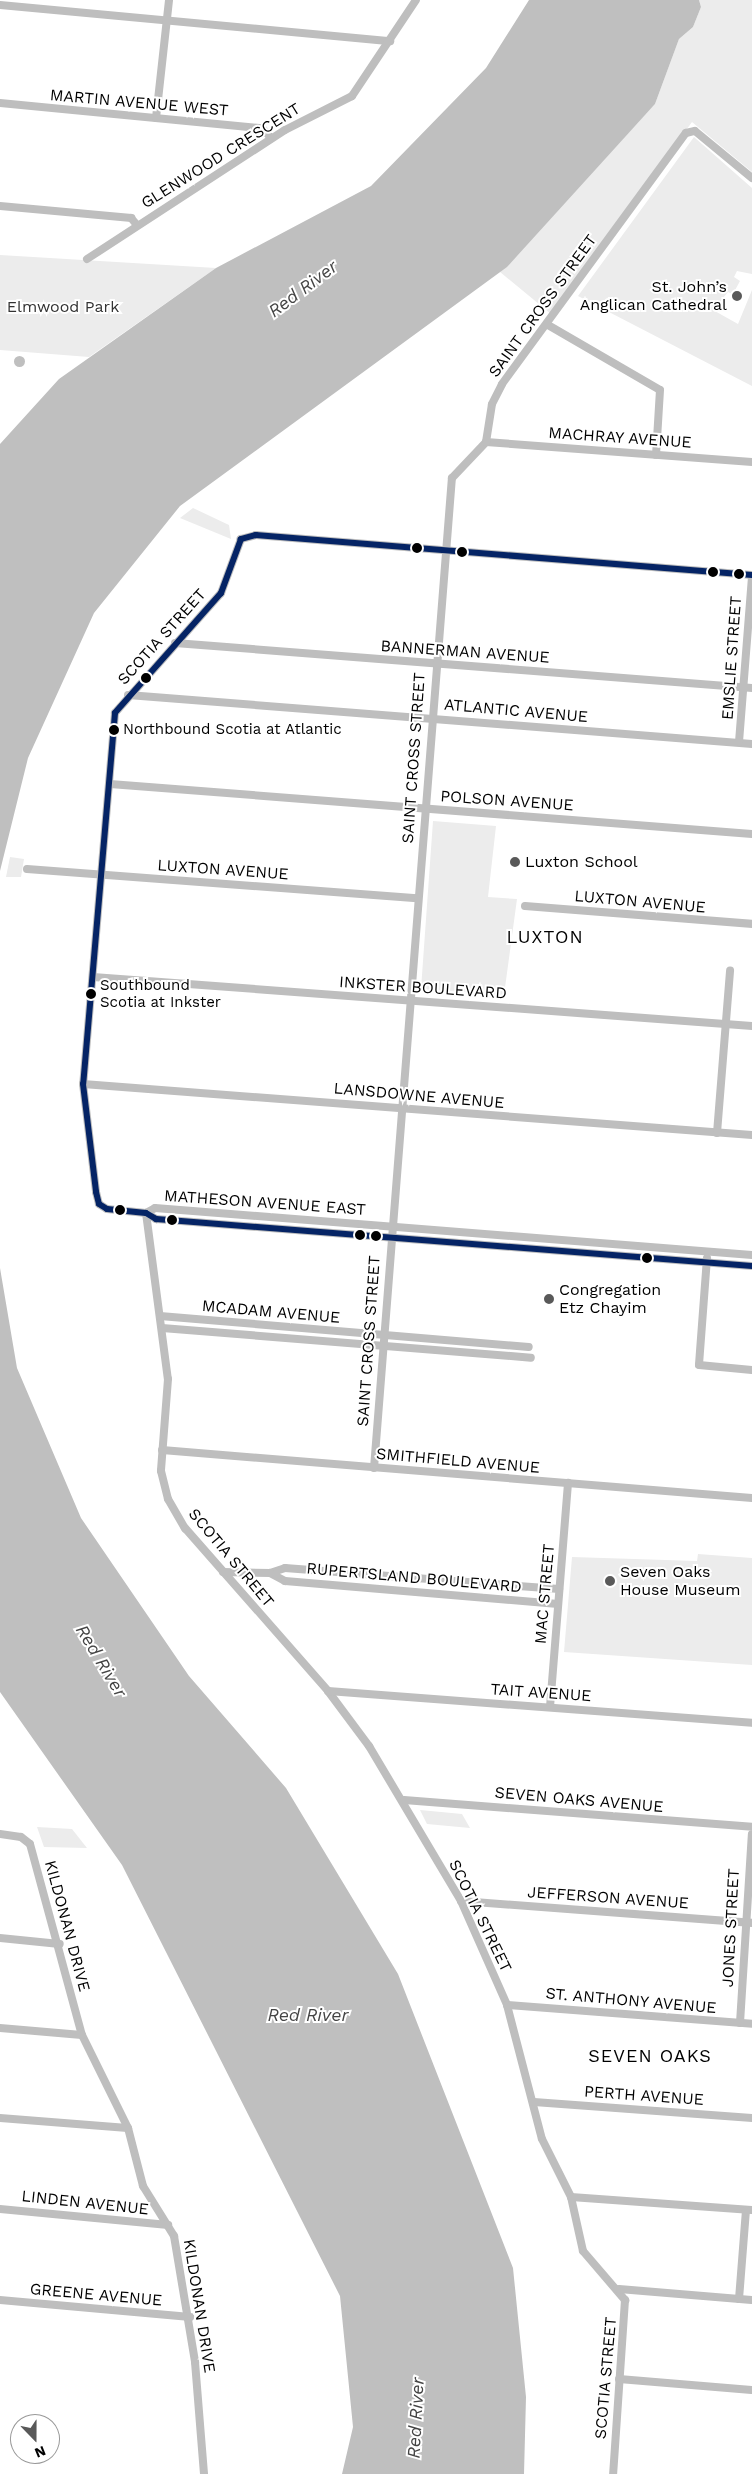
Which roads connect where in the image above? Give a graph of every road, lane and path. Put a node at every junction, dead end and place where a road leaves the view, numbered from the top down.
1 (169, 0) edge
2 (416, 0) edge
3 (0, 5) edge
4 (167, 21) junction
5 (390, 41) junction
6 (0, 103) edge
7 (156, 118) junction
8 (271, 138) junction
9 (752, 178) edge
10 (0, 206) edge
11 (136, 224) junction
12 (87, 259) dead end
13 (548, 325) junction
14 (486, 442) junction
15 (656, 455) junction
16 (752, 462) edge
17 (444, 550) junction
18 (752, 575) edge
19 (175, 643) junction
20 (435, 663) junction
21 (743, 687) junction
22 (752, 688) edge
23 (128, 695) junction
24 (431, 718) junction
25 (739, 742) junction
26 (752, 744) edge
27 (110, 784) junction
28 (424, 808) junction
29 (752, 834) edge
30 (28, 869) dead end
31 (103, 875) junction
32 (417, 898) junction
33 (525, 906) dead end
34 (752, 924) edge
35 (730, 971) dead end
36 (93, 977) junction
37 (409, 1000) junction
38 (725, 1024) junction
39 (752, 1026) edge
40 (83, 1084) junction
41 (401, 1108) junction
42 (717, 1133) junction
43 (752, 1136) edge
44 (146, 1213) junction
45 (392, 1227) junction
46 (391, 1238) junction
47 (707, 1251) junction
48 (752, 1255) edge
49 (706, 1262) junction
50 (752, 1266) edge
51 (160, 1316) junction
52 (162, 1328) junction
53 (384, 1335) junction
54 (383, 1346) junction
55 (529, 1346) dead end
56 (531, 1358) dead end
57 (752, 1370) edge
58 (162, 1450) junction
59 (374, 1468) junction
60 (568, 1483) junction
61 (752, 1498) edge
62 (223, 1572) junction
63 (270, 1573) junction
64 (559, 1589) junction
65 (558, 1604) junction
66 (328, 1691) junction
67 (550, 1707) junction
68 (752, 1723) edge
69 (404, 1800) junction
70 (752, 1828) edge
71 (0, 1834) edge
72 (752, 1834) edge
73 (461, 1901) junction
74 (748, 1922) edge
75 (0, 1938) edge
76 (60, 1944) junction
77 (507, 2005) junction
78 (740, 2024) junction
79 (752, 2024) edge
80 (0, 2028) edge
81 (82, 2036) junction
82 (534, 2102) junction
83 (0, 2118) edge
84 (752, 2118) edge
85 (128, 2128) junction
86 (571, 2197) junction
87 (0, 2209) edge
88 (749, 2210) edge
89 (168, 2226) junction
90 (619, 2289) junction
91 (739, 2299) junction
92 (0, 2300) edge
93 (752, 2300) edge
94 (190, 2317) junction
95 (619, 2379) junction
96 (752, 2390) edge
97 (204, 2474) edge
98 (613, 2474) edge

1 - 4 street
2 - 5 street, GLENWOOD CRESCENT
3 - 4 street
4 - 5 street
4 - 7 street
5 - 8 street, GLENWOOD CRESCENT
6 - 7 street, MARTIN AVENUE WEST
7 - 8 street, MARTIN AVENUE WEST
8 - 11 street, GLENWOOD CRESCENT
9 - 13 street, SAINT CROSS STREET
10 - 11 street
11 - 12 street, GLENWOOD CRESCENT
13 - 14 street, SAINT CROSS STREET
13 - 15 street
14 - 15 street, MACHRAY AVENUE
14 - 17 street, SAINT CROSS STREET
15 - 16 street, MACHRAY AVENUE
17 - 18 street
17 - 19 street, SCOTIA STREET
17 - 20 street, SAINT CROSS STREET
18 - 21 street, EMSLIE STREET
19 - 20 street, BANNERMAN AVENUE
19 - 23 street, SCOTIA STREET
20 - 21 street, BANNERMAN AVENUE
20 - 24 street, SAINT CROSS STREET
21 - 22 street, BANNERMAN AVENUE
21 - 25 street, EMSLIE STREET
23 - 24 street, ATLANTIC AVENUE
23 - 27 street, SCOTIA STREET
24 - 25 street, ATLANTIC AVENUE
24 - 28 street, SAINT CROSS STREET
25 - 26 street, ATLANTIC AVENUE
27 - 28 street, POLSON AVENUE
27 - 31 street, SCOTIA STREET
28 - 29 street, POLSON AVENUE
28 - 32 street, SAINT CROSS STREET
30 - 31 street, LUXTON AVENUE
31 - 32 street, LUXTON AVENUE
31 - 36 street, SCOTIA STREET
32 - 37 street, SAINT CROSS STREET
33 - 34 street, LUXTON AVENUE
35 - 38 street
36 - 37 street, INKSTER BOULEVARD
36 - 40 street, SCOTIA STREET
37 - 38 street, INKSTER BOULEVARD
37 - 41 street, SAINT CROSS STREET
38 - 39 street, INKSTER BOULEVARD
38 - 42 street
40 - 41 street, LANSDOWNE AVENUE
40 - 44 street, SCOTIA STREET
41 - 42 street, LANSDOWNE AVENUE
41 - 45 street, SAINT CROSS STREET
42 - 43 street, LANSDOWNE AVENUE
44 - 45 street, MATHESON AVENUE EAST
44 - 46 street, MATHESON AVENUE EAST
44 - 51 street, SCOTIA STREET
45 - 46 street, SAINT CROSS STREET
45 - 47 street, MATHESON AVENUE EAST
46 - 49 street, MATHESON AVENUE EAST
46 - 53 street, SAINT CROSS STREET
47 - 48 street, MATHESON AVENUE EAST
47 - 49 street
49 - 50 street, MATHESON AVENUE EAST
49 - 57 street
51 - 52 street, SCOTIA STREET
51 - 53 street, MCADAM AVENUE
52 - 54 street, MCADAM AVENUE
52 - 58 street, SCOTIA STREET
53 - 54 street, SAINT CROSS STREET
53 - 55 street, MCADAM AVENUE
54 - 56 street, MCADAM AVENUE
54 - 59 street, SAINT CROSS STREET
58 - 59 street, SMITHFIELD AVENUE
58 - 62 street, SCOTIA STREET
59 - 60 street, SMITHFIELD AVENUE
60 - 61 street, SMITHFIELD AVENUE
60 - 64 street, MAC STREET
62 - 63 street, RUPERTSLAND BOULEVARD
62 - 66 street, SCOTIA STREET
63 - 64 street, RUPERTSLAND BOULEVARD
63 - 65 street, RUPERTSLAND BOULEVARD
64 - 65 street, MAC STREET
65 - 67 street, MAC STREET
66 - 67 street, TAIT AVENUE
66 - 69 street, SCOTIA STREET
67 - 68 street, TAIT AVENUE
69 - 70 street, SEVEN OAKS AVENUE
69 - 73 street, SCOTIA STREET
71 - 76 street, KILDONAN DRIVE
72 - 74 street, JONES STREET
73 - 74 street, JEFFERSON AVENUE
73 - 77 street, SCOTIA STREET
74 - 78 street, JONES STREET
75 - 76 street
76 - 81 street, KILDONAN DRIVE
77 - 78 street, ST. ANTHONY AVENUE
77 - 82 street, SCOTIA STREET
78 - 79 street, ST. ANTHONY AVENUE
80 - 81 street
81 - 85 street, KILDONAN DRIVE
82 - 84 street, PERTH AVENUE
82 - 86 street, SCOTIA STREET
83 - 85 street
85 - 89 street, KILDONAN DRIVE
86 - 88 street
86 - 90 street, SCOTIA STREET
87 - 89 street, LINDEN AVENUE
88 - 91 street
89 - 94 street, KILDONAN DRIVE
90 - 91 street
90 - 95 street, SCOTIA STREET
91 - 93 street
92 - 94 street, GREENE AVENUE
94 - 97 street, KILDONAN DRIVE
95 - 96 street
95 - 98 street, SCOTIA STREET

